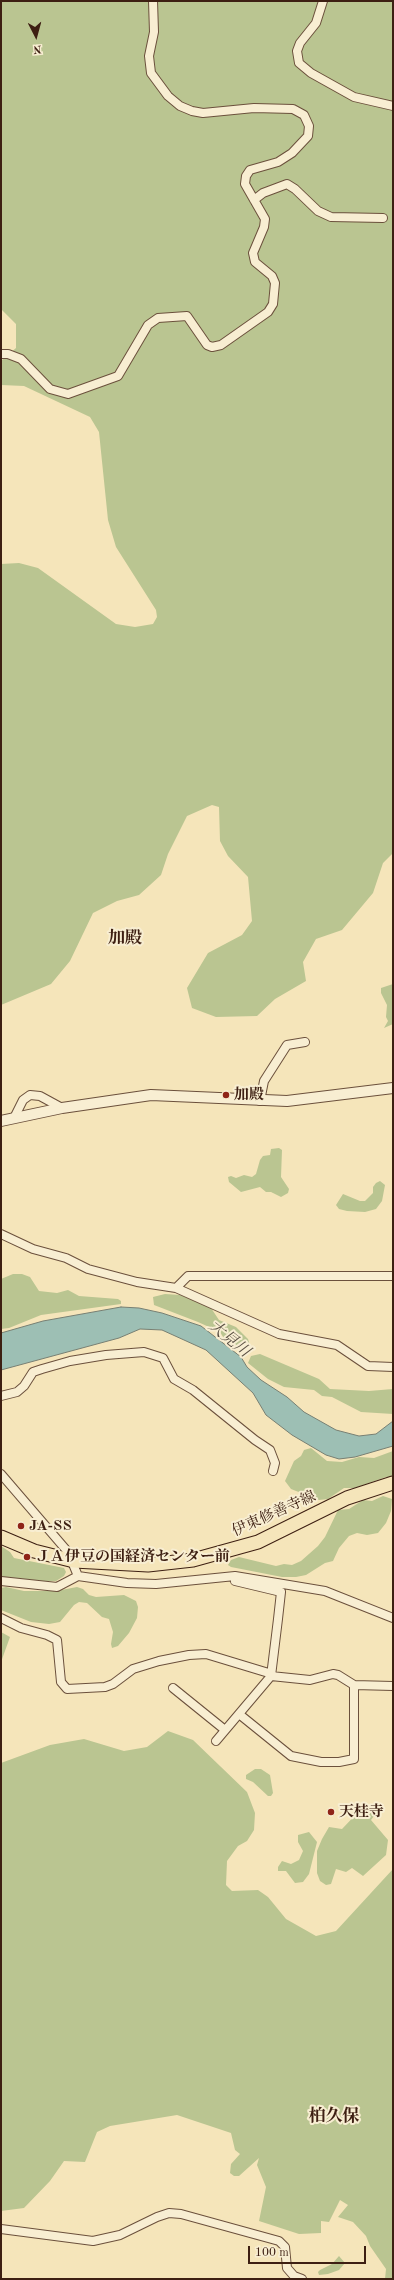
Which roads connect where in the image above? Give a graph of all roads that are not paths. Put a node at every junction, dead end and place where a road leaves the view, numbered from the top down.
1 (153, 1) edge
2 (323, 1) edge
3 (393, 106) edge
4 (254, 200) junction
5 (383, 218) dead end
6 (1, 354) edge
7 (305, 1042) dead end
8 (393, 1088) edge
9 (260, 1101) junction
10 (62, 1108) junction
11 (14, 1118) junction
12 (1, 1121) edge
13 (1, 1234) edge
14 (393, 1276) edge
15 (176, 1288) junction
16 (393, 1367) edge
17 (1, 1396) edge
18 (273, 1472) dead end
19 (1, 1474) edge
20 (393, 1483) edge
21 (1, 1537) edge
22 (74, 1561) junction
23 (78, 1576) junction
24 (235, 1576) junction
25 (1, 1581) edge
26 (1, 1618) edge
27 (393, 1618) edge
28 (271, 1675) junction
29 (354, 1685) junction
30 (393, 1686) edge
31 (173, 1688) dead end
32 (239, 1714) junction
33 (225, 1730) junction
34 (216, 1741) dead end
35 (1, 2229) edge
36 (302, 2279) edge

1 - 4 street
2 - 3 street
4 - 5 street
4 - 6 street
7 - 9 street
8 - 9 street
9 - 10 street
10 - 11 street
10 - 11 street
11 - 12 street
13 - 15 street
14 - 15 street
15 - 16 street
17 - 18 street
19 - 22 street
20 - 22 main road, 伊東修善寺線
21 - 22 main road, 伊東修善寺線
22 - 23 street
23 - 24 street
23 - 25 street
24 - 27 street
24 - 28 street
26 - 28 street
28 - 29 street
28 - 32 street
29 - 30 street
29 - 32 street
31 - 33 street
32 - 33 street
33 - 34 street
35 - 36 street

